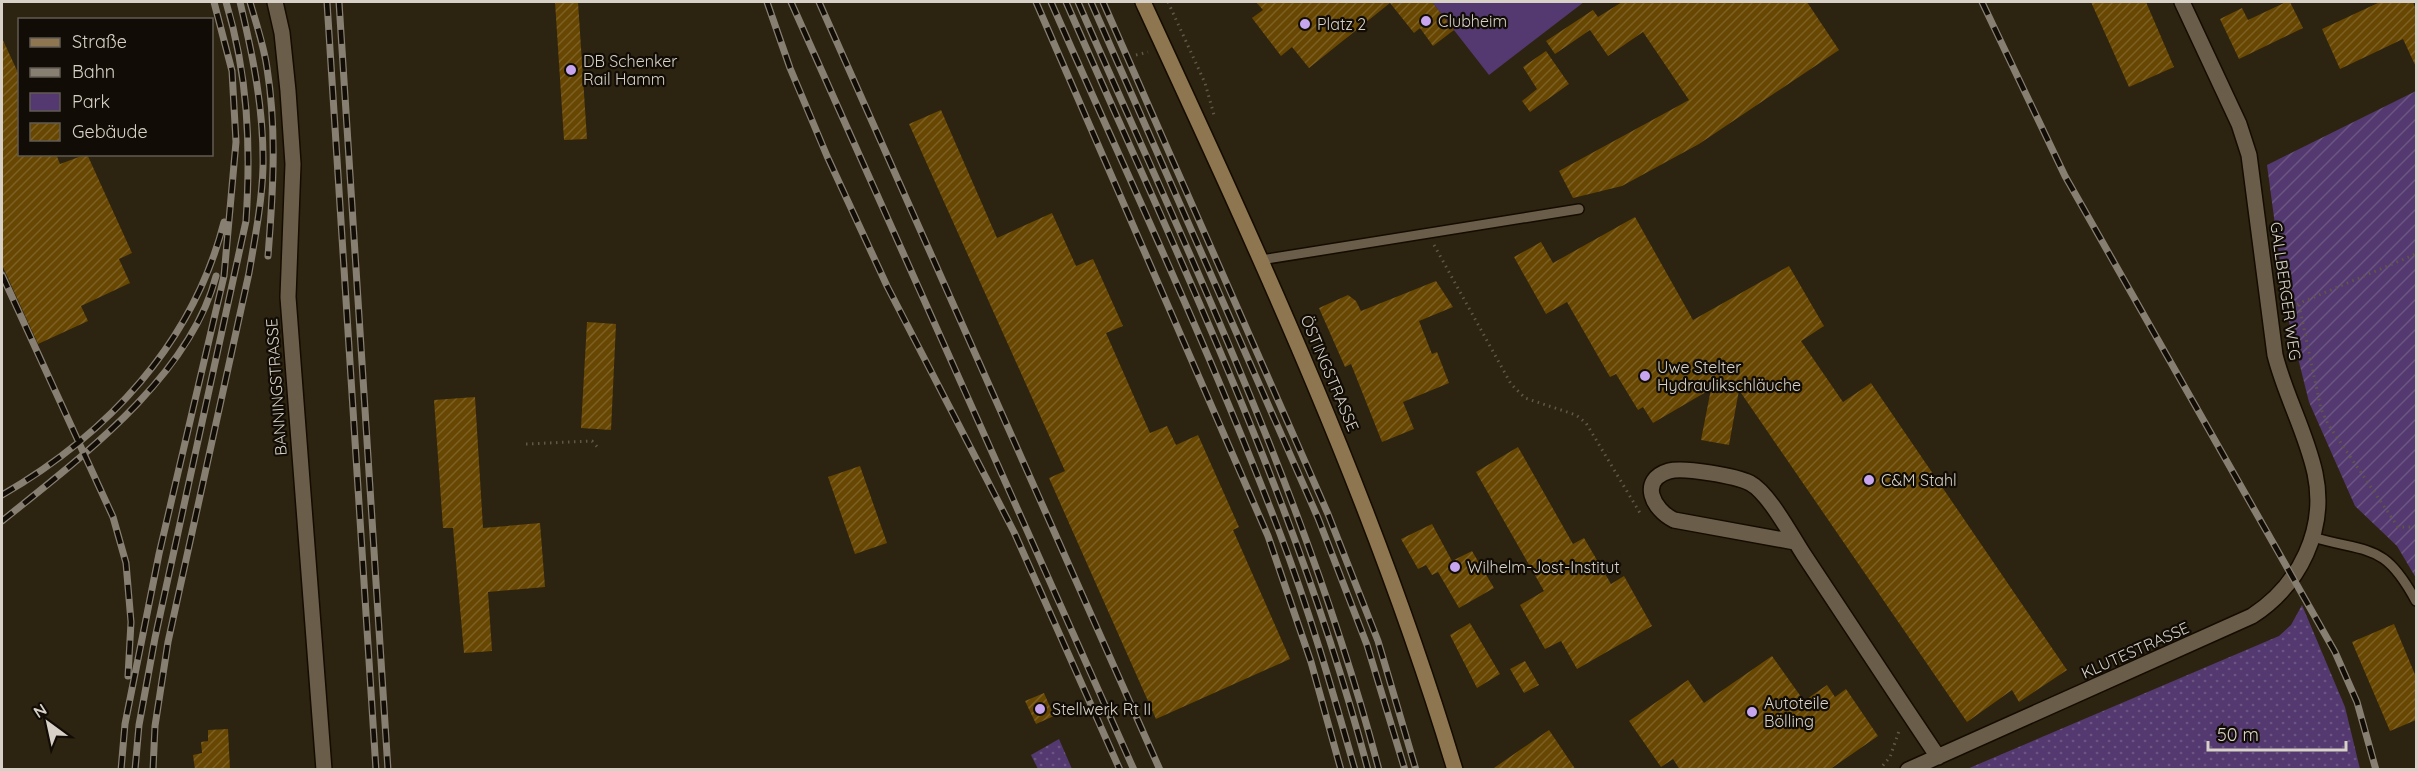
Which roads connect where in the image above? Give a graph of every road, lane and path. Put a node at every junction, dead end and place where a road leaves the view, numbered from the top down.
1 (274, 2) edge
2 (1143, 2) edge
3 (1401, 2) edge
4 (2182, 2) edge
5 (1401, 8) dead end
6 (1579, 209) dead end
7 (2416, 254) edge
8 (1261, 260) junction
9 (2299, 305) junction
10 (2269, 309) junction
11 (526, 444) dead end
12 (600, 450) dead end
13 (2416, 527) edge
14 (2313, 537) junction
15 (1795, 542) junction
16 (2416, 600) edge
17 (1938, 757) junction
18 (324, 770) edge
19 (1455, 770) edge
20 (1908, 770) edge

1 - 18 street, BANNINGSTRASSE
2 - 8 street, ÖSTINGSTRASSE
3 - 5 path
4 - 10 street, GALLBERGER WEG
6 - 8 lane
7 - 9 path
8 - 19 street, ÖSTINGSTRASSE
9 - 10 path
9 - 13 path
10 - 14 street, GALLBERGER WEG
11 - 12 path
14 - 16 lane
14 - 17 street, KLUTESTRASSE
15 - 15 street
15 - 17 street
17 - 20 street, KLUTESTRASSE

